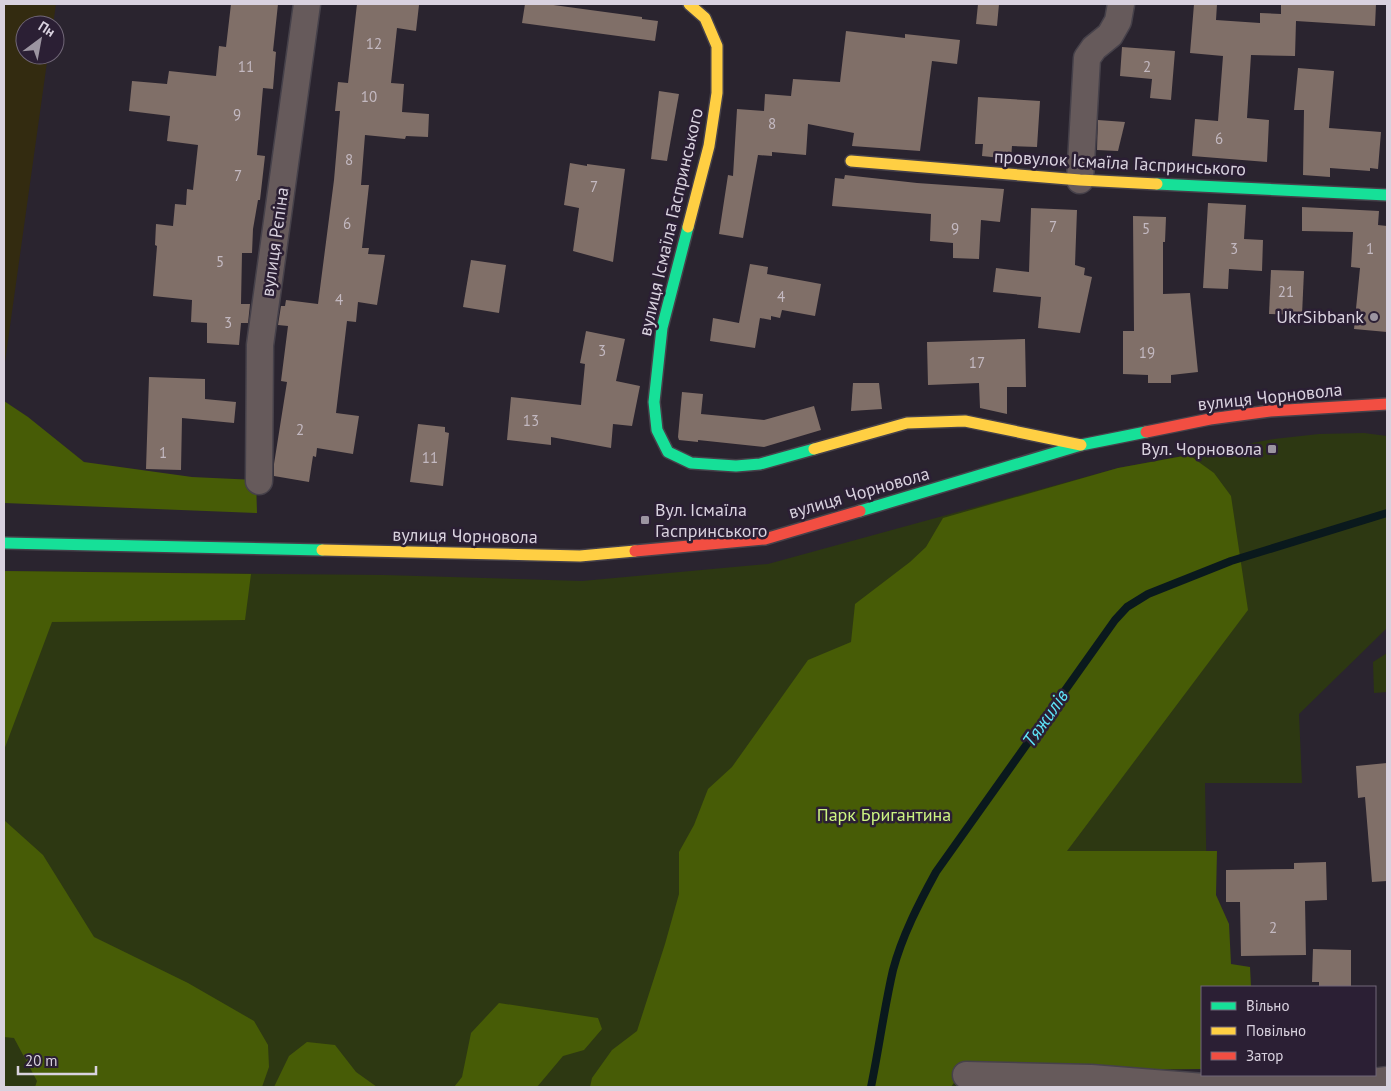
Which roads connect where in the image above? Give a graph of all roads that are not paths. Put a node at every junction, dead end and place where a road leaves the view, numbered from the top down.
1 (307, 4) edge
2 (689, 4) edge
3 (1121, 4) edge
4 (851, 162) dead end
5 (1080, 180) junction
6 (1387, 195) edge
7 (1387, 404) edge
8 (1081, 445) junction
9 (258, 481) dead end
10 (4, 543) edge
11 (966, 1075) dead end
12 (1387, 1080) edge
13 (1091, 1082) edge

1 - 9 street, вулиця Рєпіна
2 - 8 street, вулиця Ісмаїла Гаспринського
3 - 5 street
4 - 5 street, провулок Ісмаїла Гаспринського
5 - 6 street, провулок Ісмаїла Гаспринського
7 - 8 street, вулиця Чорновола
8 - 10 street, вулиця Чорновола
11 - 13 street
12 - 13 street

